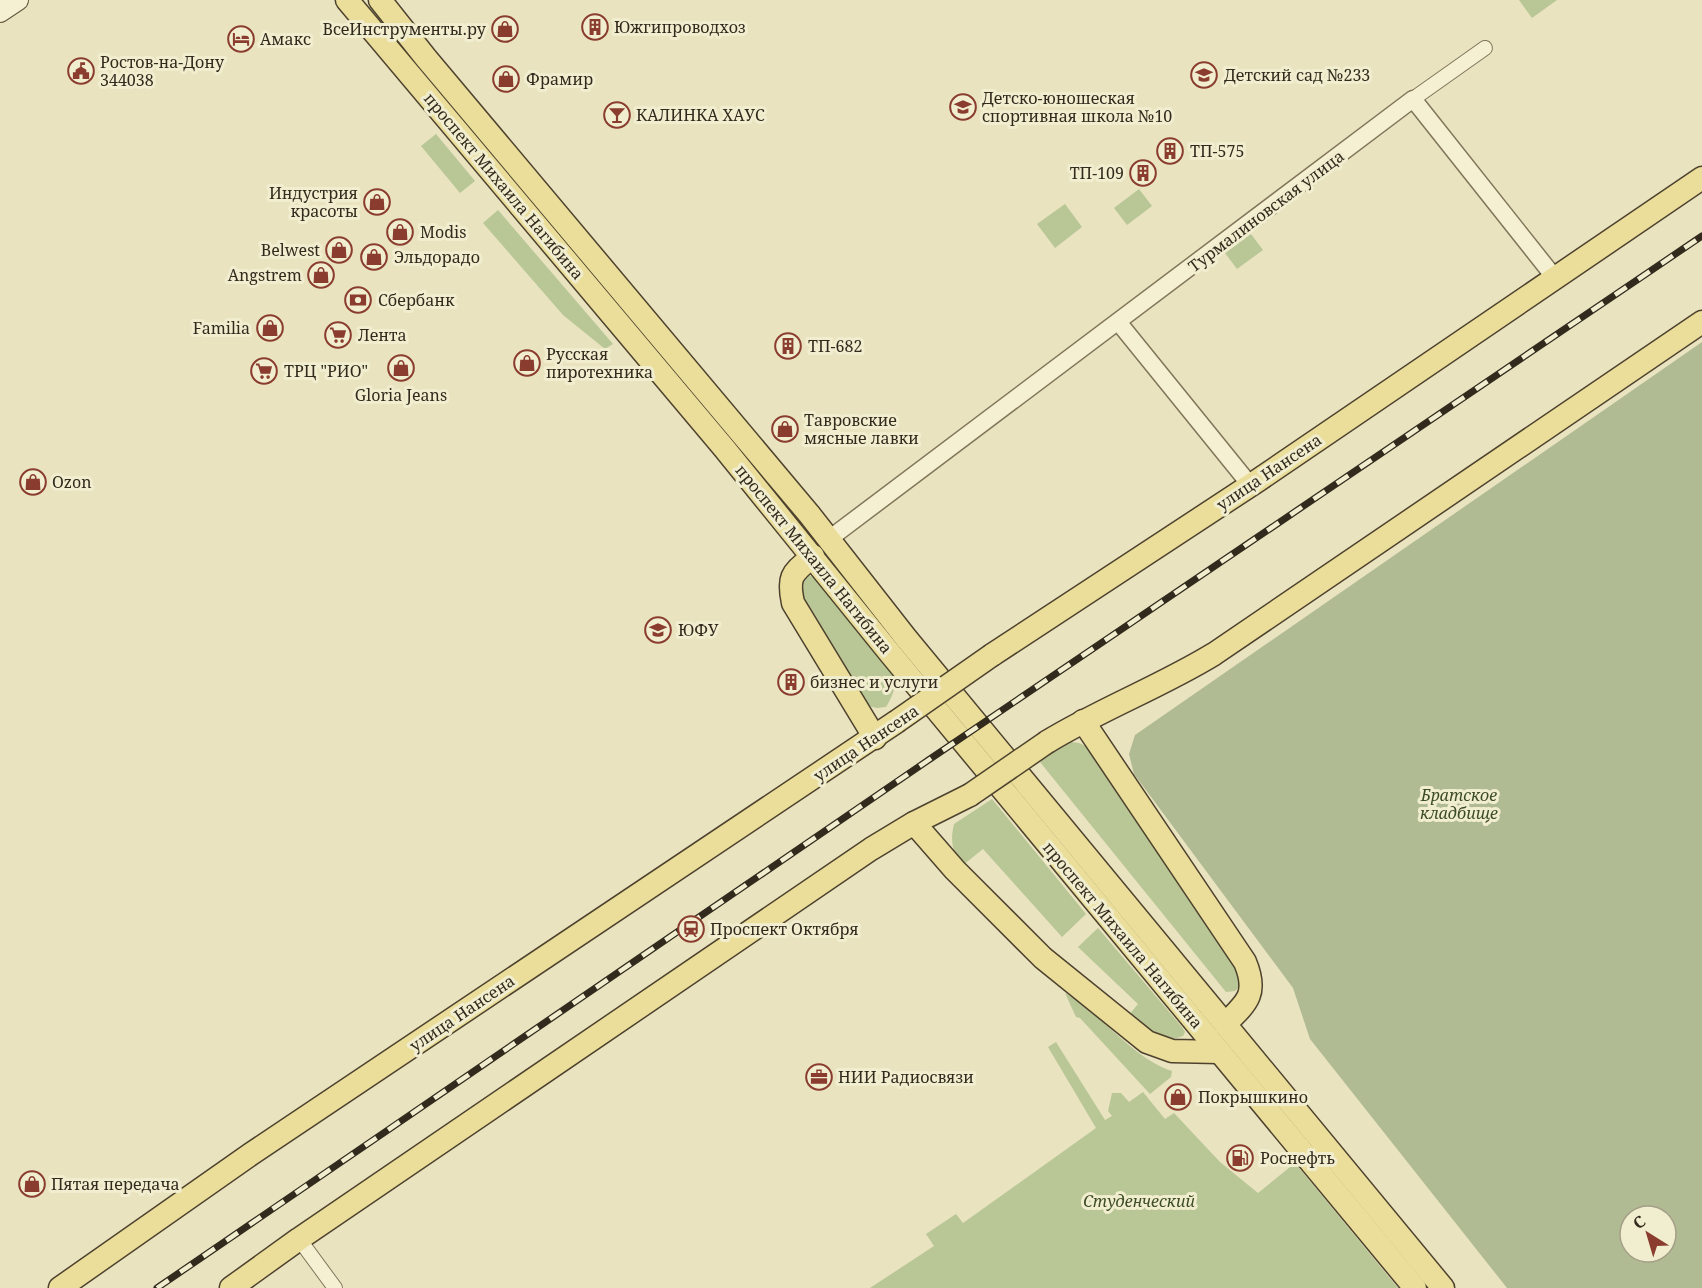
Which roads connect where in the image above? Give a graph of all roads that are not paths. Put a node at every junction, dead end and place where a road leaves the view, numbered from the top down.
1 (18, 0) edge
2 (347, 0) edge
3 (380, 0) edge
4 (0, 12) edge
5 (1485, 48) dead end
6 (1413, 99) junction
7 (1702, 178) edge
8 (1555, 278) junction
9 (1702, 322) edge
10 (1119, 323) junction
11 (1251, 486) junction
12 (830, 539) junction
13 (813, 556) junction
14 (1083, 721) junction
15 (875, 738) junction
16 (961, 800) junction
17 (914, 823) junction
18 (872, 849) junction
19 (944, 857) junction
20 (1225, 1023) junction
21 (1198, 1025) junction
22 (1185, 1050) junction
23 (1219, 1052) junction
24 (299, 1239) junction
25 (60, 1288) edge
26 (231, 1288) edge
27 (335, 1288) edge
28 (1415, 1288) edge
29 (1443, 1288) edge

1 - 4 main road
2 - 13 main road, проспект Михаила Нагибина
3 - 12 main road, проспект Михаила Нагибина
5 - 6 street, Турмалиновская улица
6 - 8 street
6 - 10 street, Турмалиновская улица
7 - 8 main road, улица Нансена
8 - 11 main road, улица Нансена
9 - 14 main road
10 - 11 street
10 - 12 street, Турмалиновская улица
11 - 15 main road, улица Нансена, bridge
12 - 20 main road, проспект Михаила Нагибина
13 - 15 main road
13 - 21 main road, проспект Михаила Нагибина
14 - 16 main road, bridge
14 - 20 main road
15 - 25 main road, улица Нансена
16 - 17 main road
16 - 19 main road
17 - 18 main road
17 - 19 main road
18 - 19 main road
18 - 24 main road
19 - 22 main road
20 - 29 main road, проспект Михаила Нагибина
21 - 22 main road
21 - 23 main road, проспект Михаила Нагибина
22 - 23 main road
23 - 28 main road, проспект Михаила Нагибина
24 - 26 main road
24 - 27 street

